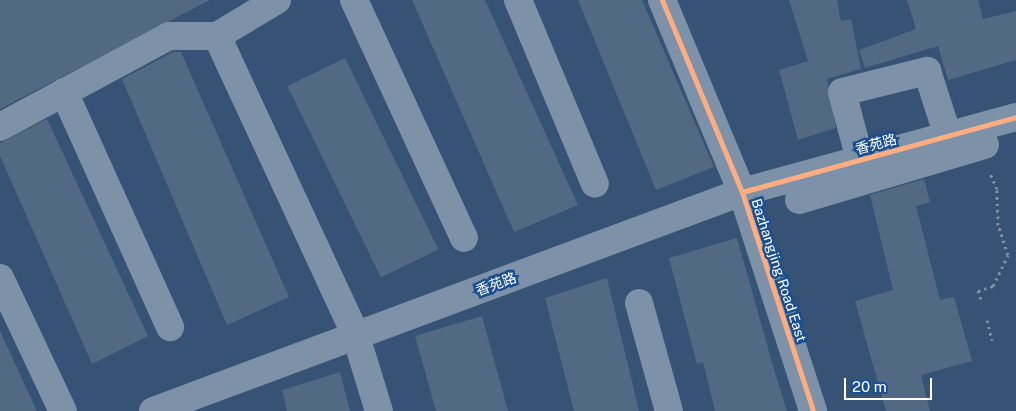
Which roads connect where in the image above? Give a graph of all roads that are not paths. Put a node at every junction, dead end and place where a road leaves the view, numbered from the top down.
1 (277, 0) edge
2 (354, 0) edge
3 (518, 0) edge
4 (662, 0) edge
5 (217, 36) junction
6 (64, 92) junction
7 (1016, 117) edge
8 (0, 127) edge
9 (1016, 136) edge
10 (967, 137) junction
11 (860, 160) junction
12 (595, 184) dead end
13 (742, 192) junction
14 (799, 200) dead end
15 (464, 238) dead end
16 (0, 278) edge
17 (639, 302) dead end
18 (170, 327) dead end
19 (356, 336) junction
20 (63, 411) edge
21 (153, 411) edge
22 (379, 411) edge
23 (669, 411) edge
24 (812, 411) edge

1 - 5 street
2 - 15 street
3 - 12 street
4 - 13 street, Bazhangjing Road East
5 - 6 street
5 - 19 street
6 - 8 street
6 - 18 street
7 - 10 street, 香苑路
9 - 10 street
10 - 11 street, 香苑路
10 - 11 street
10 - 14 street
11 - 13 street, 香苑路
13 - 19 street, 香苑路
13 - 24 street, Bazhangjing Road East
16 - 20 street
17 - 23 street
19 - 21 street, 香苑路
19 - 22 street

